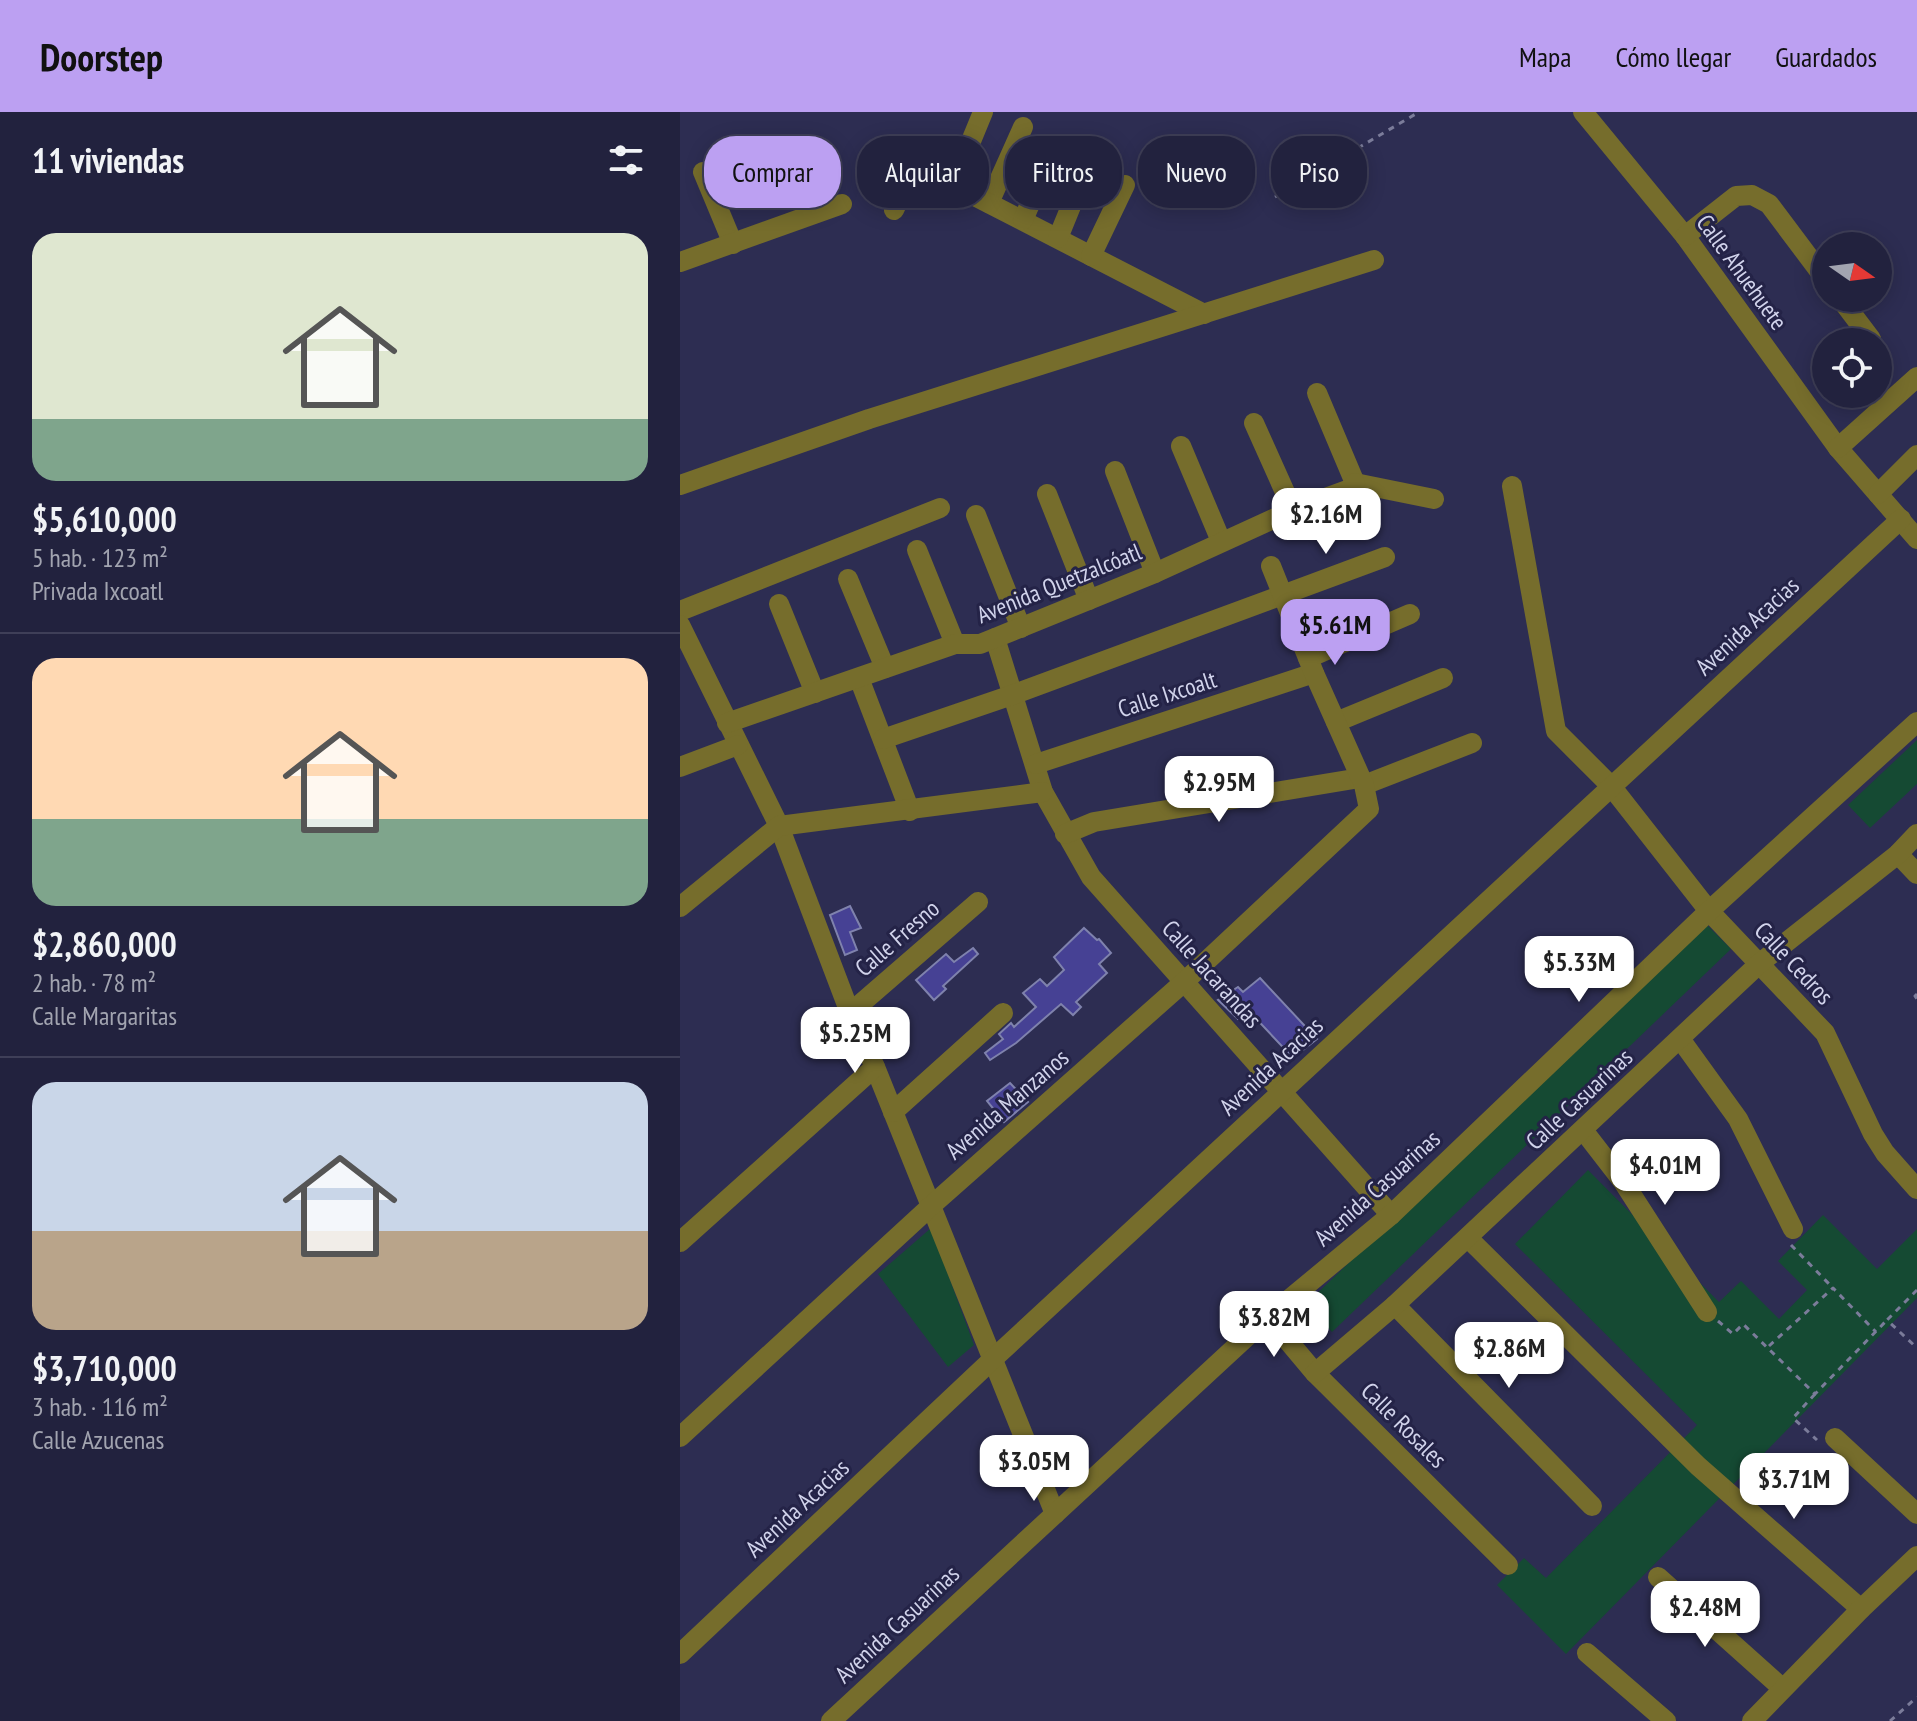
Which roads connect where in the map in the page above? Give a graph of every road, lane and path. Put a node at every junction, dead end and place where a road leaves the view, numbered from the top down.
1 (983, 112) edge
2 (1419, 112) edge
3 (1583, 112) edge
4 (1023, 127) dead end
5 (973, 136) edge
6 (1367, 143) edge
7 (703, 172) dead end
8 (1125, 185) dead end
9 (989, 203) joint
10 (842, 204) dead end
11 (1028, 208) edge
12 (1070, 208) edge
13 (1023, 220) junction
14 (1685, 236) junction
15 (1058, 238) junction
16 (733, 244) junction
17 (1091, 256) junction
18 (1374, 260) dead end
19 (1812, 261) edge
20 (680, 262) edge
21 (1851, 312) edge
22 (1204, 314) junction
23 (1863, 328) edge
24 (1917, 377) edge
25 (1317, 393) dead end
26 (1254, 423) dead end
27 (1181, 446) dead end
28 (1838, 448) junction
29 (1917, 455) edge
30 (1115, 471) dead end
31 (1355, 483) junction
32 (680, 485) edge
33 (1512, 486) dead end
34 (1047, 494) dead end
35 (1878, 494) junction
36 (1434, 499) dead end
37 (940, 508) dead end
38 (1293, 510) junction
39 (976, 515) dead end
40 (1901, 519) junction
41 (1917, 539) edge
42 (1221, 541) junction
43 (917, 550) dead end
44 (1385, 557) dead end
45 (1271, 566) dead end
46 (1155, 573) junction
47 (848, 579) dead end
48 (1283, 595) junction
49 (1089, 600) junction
50 (779, 604) dead end
51 (680, 611) edge
52 (1410, 614) dead end
53 (680, 625) edge
54 (1021, 628) junction
55 (995, 638) junction
56 (955, 644) junction
57 (1311, 666) junction
58 (885, 668) junction
59 (859, 678) junction
60 (1443, 678) dead end
61 (815, 693) junction
62 (1012, 695) junction
63 (1336, 722) junction
64 (1917, 722) edge
65 (727, 723) junction
66 (883, 739) junction
67 (1472, 743) dead end
68 (738, 745) junction
69 (1036, 764) junction
70 (680, 767) edge
71 (1362, 781) junction
72 (1611, 786) junction
73 (1043, 792) junction
74 (910, 811) junction
75 (779, 826) junction
76 (1065, 834) junction
77 (1917, 834) edge
78 (1898, 854) junction
79 (1917, 874) edge
80 (978, 902) dead end
81 (680, 907) edge
82 (1709, 911) junction
83 (1760, 963) junction
84 (1184, 982) junction
85 (850, 1013) junction
86 (1003, 1013) dead end
87 (1681, 1040) junction
88 (875, 1067) junction
89 (1282, 1091) junction
90 (893, 1112) junction
91 (1583, 1130) junction
92 (1917, 1189) edge
93 (931, 1206) junction
94 (1391, 1215) junction
95 (1793, 1229) joint
96 (1468, 1238) junction
97 (680, 1242) edge
98 (1833, 1288) junction
99 (1917, 1290) edge
100 (1395, 1305) junction
101 (1707, 1312) joint
102 (1268, 1317) junction
103 (1887, 1320) junction
104 (1876, 1332) junction
105 (1767, 1347) junction
106 (1917, 1348) edge
107 (994, 1358) junction
108 (1315, 1373) junction
109 (1815, 1394) junction
110 (680, 1437) edge
111 (1835, 1438) joint
112 (1592, 1506) dead end
113 (1055, 1514) junction
114 (1917, 1514) edge
115 (1917, 1556) edge
116 (1508, 1565) dead end
117 (1658, 1577) dead end
118 (1861, 1609) junction
119 (1587, 1653) dead end
120 (680, 1654) edge
121 (1782, 1688) junction
122 (1917, 1697) edge
123 (831, 1721) edge
124 (1666, 1721) edge
125 (1752, 1721) edge
126 (1890, 1721) edge

1 - 5 street
2 - 6 path
3 - 14 street, Calle Ahuehuete
4 - 9 street
7 - 16 street
8 - 17 street
9 - 13 street
10 - 16 street
11 - 13 street
12 - 15 street
13 - 15 street
14 - 19 street
14 - 28 street, Calle Ahuehuete
15 - 17 street
16 - 20 street
17 - 22 street
18 - 22 street
21 - 23 street
22 - 32 street
24 - 28 street
25 - 31 street
26 - 38 street
27 - 42 street
28 - 35 street, Calle Ahuehuete
29 - 35 street
30 - 46 street
31 - 36 street
31 - 38 street, Avenida Quetzalcóatl
33 - 72 street, Calle Cedros
34 - 49 street
35 - 40 street, Calle Ahuehuete
37 - 51 street
38 - 42 street, Avenida Quetzalcóatl
39 - 54 street
40 - 41 street, Calle Ahuehuete
40 - 72 street, Avenida Acacias
42 - 46 street, Avenida Quetzalcóatl
43 - 56 street
44 - 48 street
45 - 48 street
46 - 49 street, Avenida Quetzalcóatl
47 - 58 street
48 - 57 street
48 - 62 street
49 - 54 street, Avenida Quetzalcóatl
50 - 61 street
52 - 57 street, Calle Ixcoalt
53 - 65 street
54 - 55 street, Avenida Quetzalcóatl
55 - 56 street, Avenida Quetzalcóatl
55 - 62 street, Calle Jacarandas
56 - 58 street, Avenida Quetzalcóatl
57 - 63 street
57 - 69 street, Calle Ixcoalt
58 - 59 street, Avenida Quetzalcóatl
59 - 61 street, Avenida Quetzalcóatl
59 - 66 street
60 - 63 street
61 - 65 street, Avenida Quetzalcóatl
62 - 66 street
62 - 69 street, Calle Jacarandas
63 - 71 street
64 - 82 street, Avenida Casuarinas
65 - 68 street
66 - 74 street
67 - 71 street
68 - 70 street
68 - 75 street
69 - 73 street, Calle Jacarandas
71 - 76 street
71 - 84 street, Avenida Manzanos
72 - 82 street, Calle Cedros
72 - 89 street, Avenida Acacias
73 - 74 street
73 - 76 street, Calle Jacarandas
74 - 75 street
75 - 81 street
75 - 85 street
76 - 84 street, Calle Jacarandas
77 - 78 street, Calle Casuarinas
78 - 79 street
78 - 83 street, Calle Casuarinas
80 - 85 street, Calle Fresno
82 - 83 street, Calle Cedros
82 - 94 street, Avenida Casuarinas
83 - 87 street, Calle Casuarinas
83 - 92 street, Calle Cedros
84 - 89 street, Calle Jacarandas
84 - 93 street, Avenida Manzanos
85 - 88 street
86 - 90 street
87 - 91 street, Calle Casuarinas
87 - 95 street
88 - 90 street
88 - 97 street
89 - 94 street, Calle Jacarandas
89 - 107 street, Avenida Acacias
90 - 93 street
91 - 96 street, Calle Casuarinas
91 - 101 street
93 - 107 street
93 - 110 street, Avenida Manzanos
94 - 102 street, Avenida Casuarinas
95 - 98 path
96 - 100 street, Calle Casuarinas
96 - 118 street
98 - 104 path
98 - 105 path
99 - 103 path
100 - 108 street, Calle Casuarinas
100 - 112 street
101 - 105 path
102 - 108 street, Calle Rosales
102 - 113 street, Avenida Casuarinas
103 - 104 path
103 - 106 path
104 - 109 path
105 - 109 path
107 - 113 street
107 - 120 street, Avenida Acacias
108 - 116 street, Calle Rosales
109 - 111 path
111 - 114 street
113 - 123 street, Avenida Casuarinas
115 - 118 street
117 - 121 street
118 - 121 street
119 - 124 street
121 - 125 street
122 - 126 path

